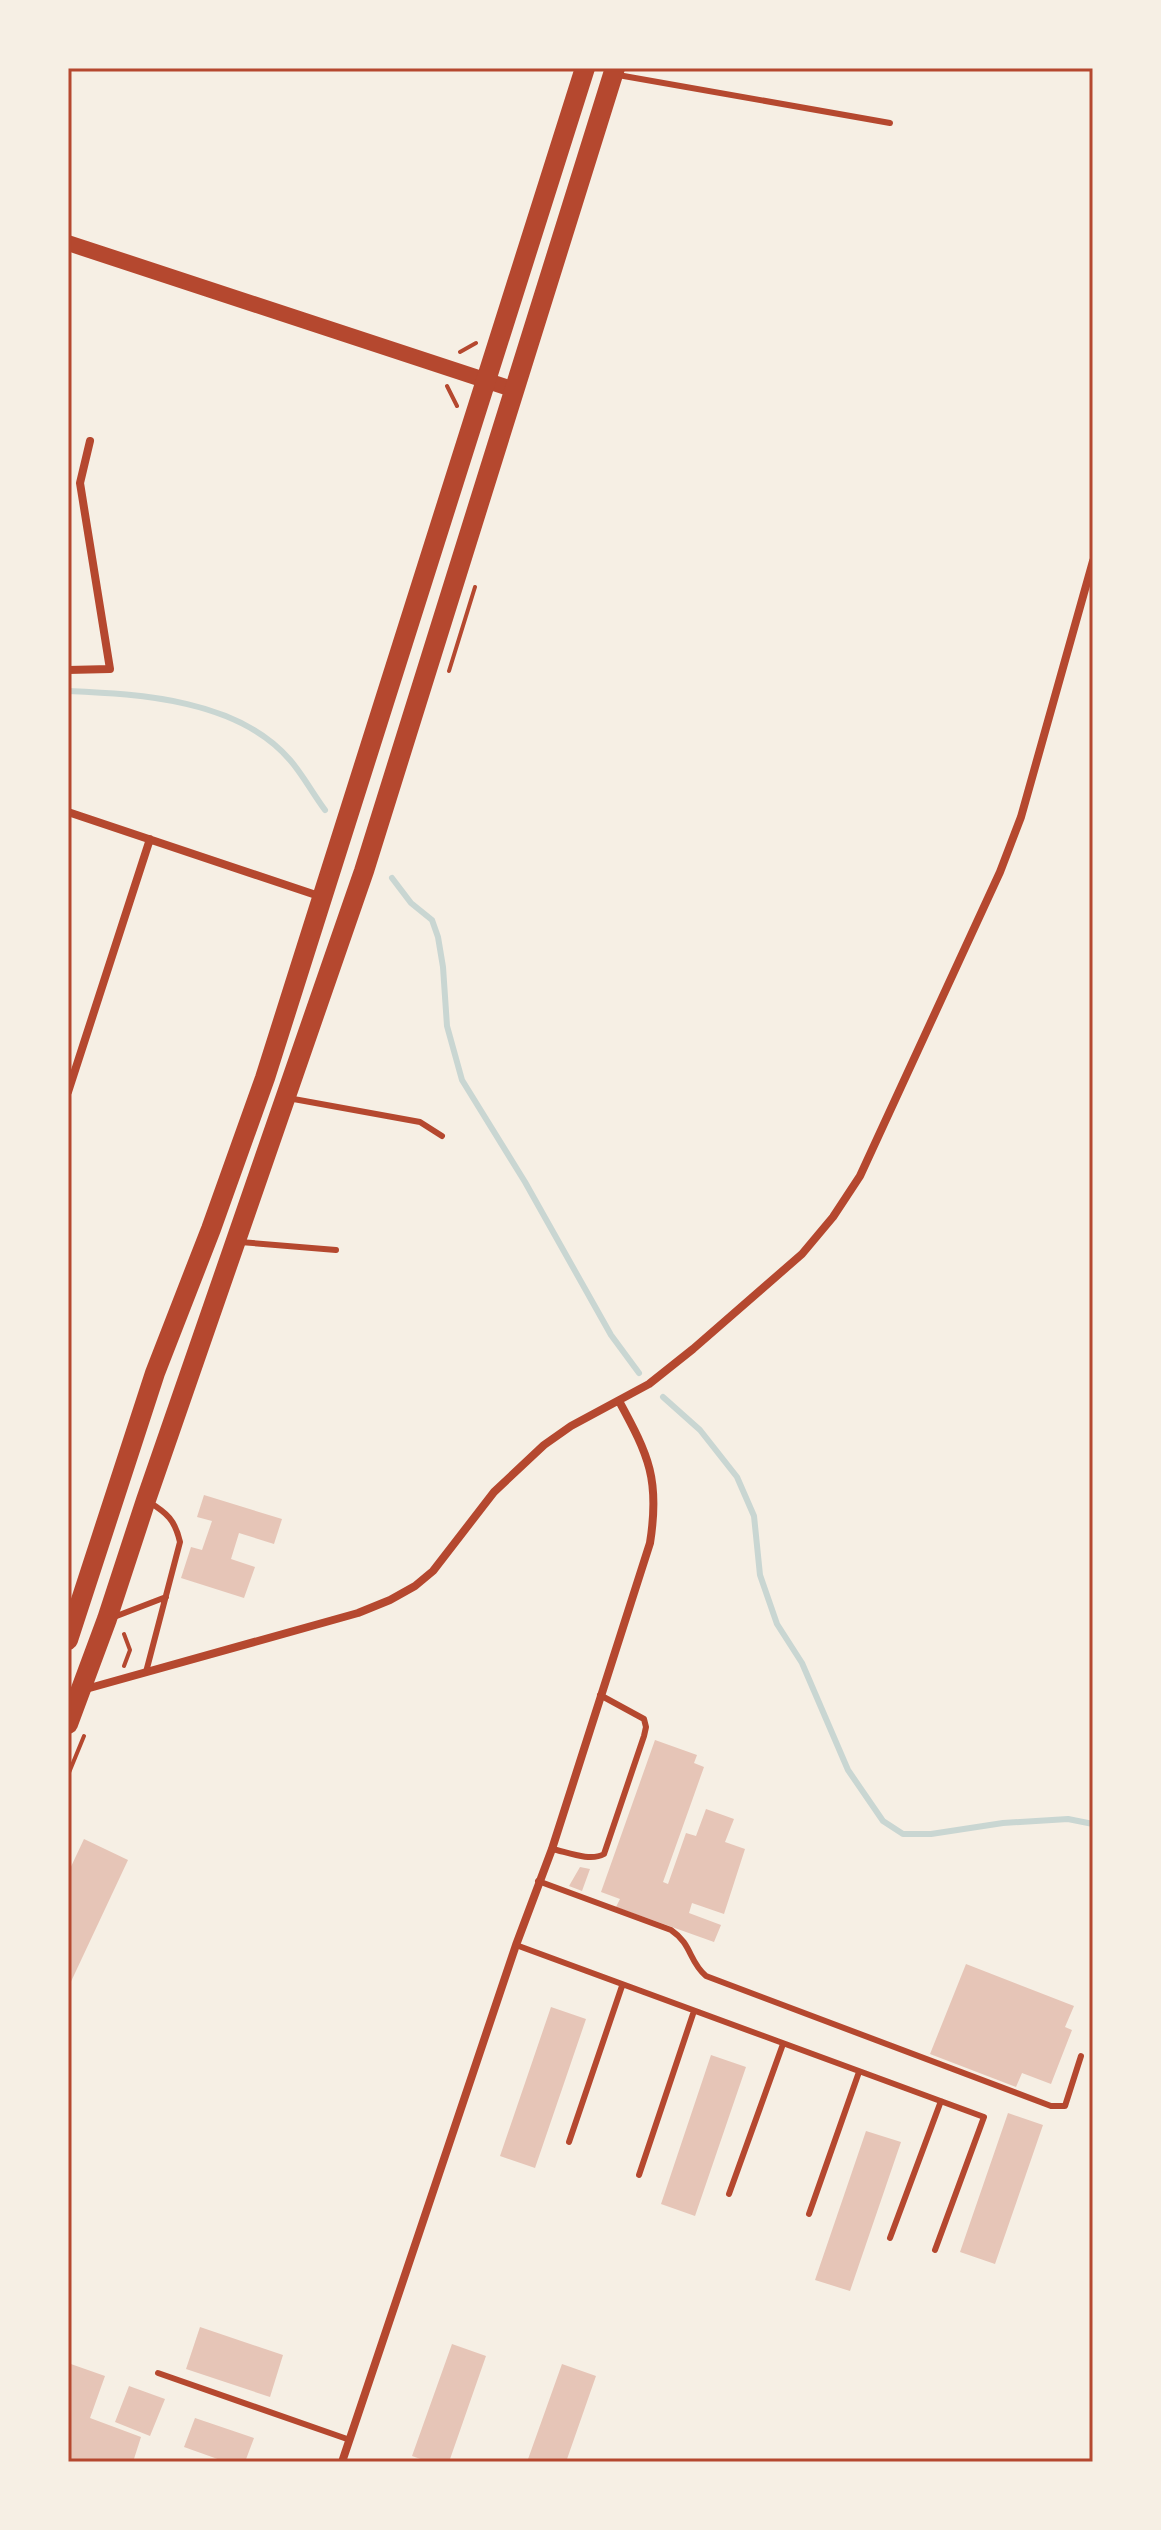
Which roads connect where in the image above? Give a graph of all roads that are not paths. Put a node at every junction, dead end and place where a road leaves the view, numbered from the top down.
1 (585, 68) edge
2 (614, 71) edge
3 (890, 123) dead end
4 (68, 243) edge
5 (486, 380) junction
6 (515, 390) junction
7 (90, 441) dead end
8 (1093, 561) edge
9 (68, 670) edge
10 (68, 812) edge
11 (150, 839) junction
12 (322, 897) junction
13 (68, 1092) edge
14 (285, 1097) junction
15 (442, 1136) dead end
16 (236, 1241) junction
17 (336, 1250) dead end
18 (619, 1401) junction
19 (146, 1500) junction
20 (166, 1597) junction
21 (107, 1619) junction
22 (68, 1640) edge
23 (146, 1672) junction
24 (75, 1692) edge
25 (600, 1695) junction
26 (68, 1724) edge
27 (552, 1849) junction
28 (538, 1881) junction
29 (516, 1945) junction
30 (622, 1986) junction
31 (694, 2011) junction
32 (783, 2044) junction
33 (1081, 2056) dead end
34 (859, 2072) junction
35 (941, 2101) junction
36 (569, 2142) dead end
37 (639, 2175) dead end
38 (729, 2194) dead end
39 (809, 2214) dead end
40 (890, 2238) dead end
41 (935, 2250) dead end
42 (158, 2373) dead end
43 (350, 2440) junction
44 (342, 2462) edge

1 - 5 main road
2 - 3 lane
2 - 6 main road
4 - 5 main road
5 - 6 main road
5 - 12 main road
6 - 14 main road
7 - 9 street
8 - 18 street
10 - 11 street
11 - 12 street
11 - 13 street
12 - 22 main road
14 - 15 lane
14 - 16 main road
16 - 17 lane
16 - 19 main road
18 - 23 street
18 - 25 street
19 - 20 lane
19 - 21 main road
20 - 21 lane
20 - 23 lane
21 - 24 main road
23 - 24 street
24 - 26 main road
25 - 27 street
25 - 27 lane
27 - 28 street
28 - 29 street
28 - 33 lane
29 - 30 lane
29 - 43 street
30 - 31 lane
30 - 36 lane
31 - 32 lane
31 - 37 lane
32 - 34 lane
32 - 38 lane
34 - 35 lane
34 - 39 lane
35 - 40 lane
35 - 41 lane
42 - 43 lane
43 - 44 street

